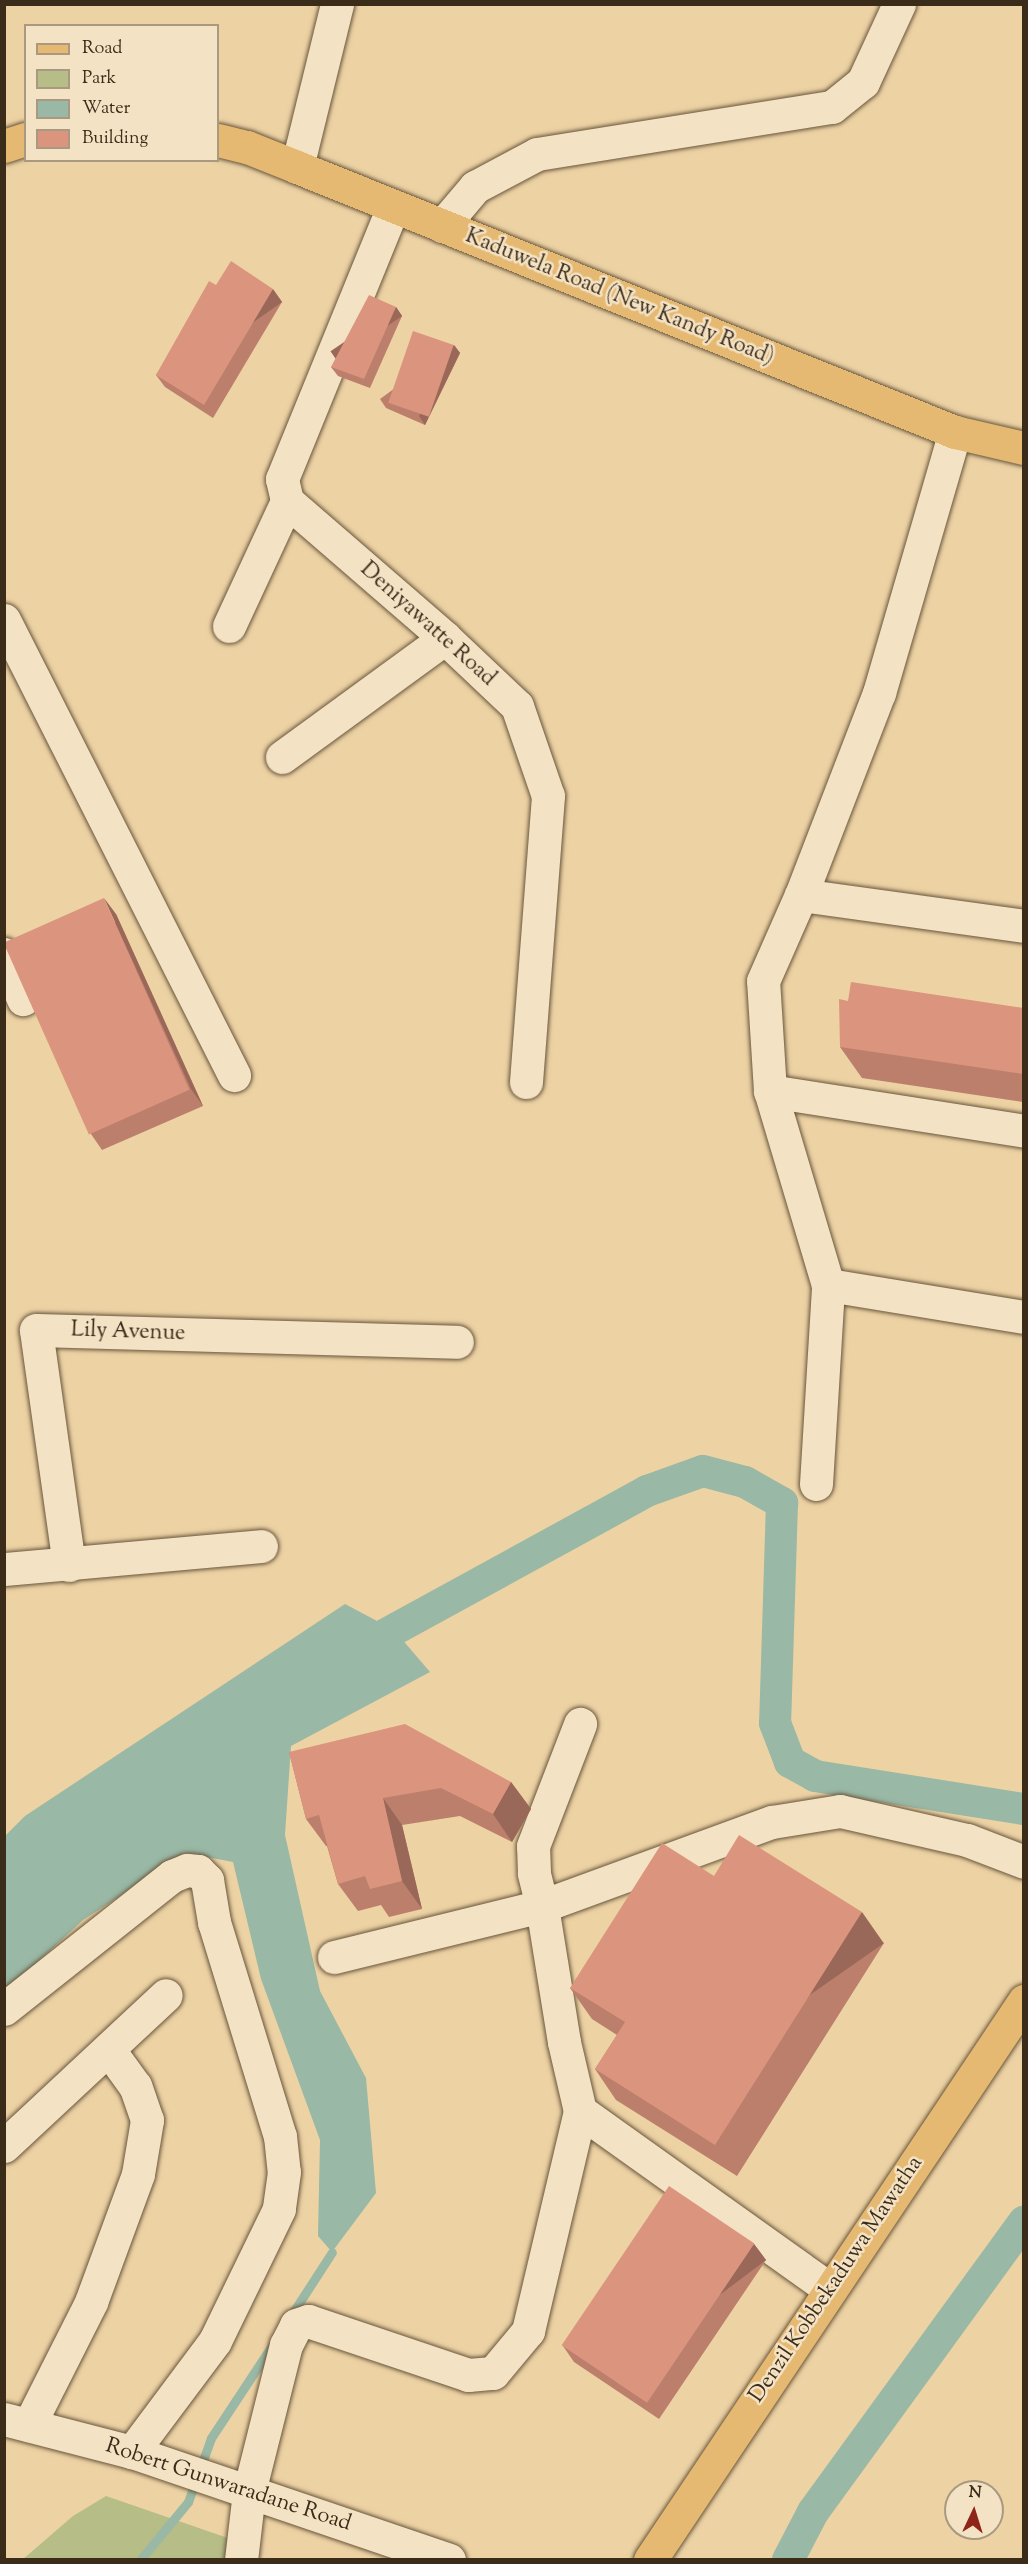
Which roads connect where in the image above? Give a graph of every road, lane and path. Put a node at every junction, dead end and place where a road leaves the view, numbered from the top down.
1 (337, 4) edge
2 (899, 4) edge
3 (24, 140) edge
4 (219, 140) edge
5 (4, 146) edge
6 (297, 167) junction
7 (393, 207) junction
8 (442, 226) junction
9 (954, 432) junction
10 (1023, 448) edge
11 (287, 501) junction
12 (4, 620) edge
13 (229, 626) dead end
14 (445, 638) junction
15 (282, 758) dead end
16 (801, 895) junction
17 (1023, 926) edge
18 (4, 954) edge
19 (23, 999) edge
20 (234, 1076) dead end
21 (526, 1082) dead end
22 (770, 1091) junction
23 (1023, 1131) edge
24 (828, 1285) junction
25 (1023, 1317) edge
26 (457, 1342) dead end
27 (816, 1484) dead end
28 (261, 1546) dead end
29 (69, 1564) junction
30 (4, 1569) edge
31 (580, 1724) dead end
32 (1023, 1862) edge
33 (542, 1906) junction
34 (334, 1957) dead end
35 (166, 1995) dead end
36 (1023, 2001) edge
37 (4, 2008) edge
38 (109, 2050) junction
39 (580, 2111) junction
40 (4, 2146) edge
41 (831, 2289) junction
42 (17, 2422) edge
43 (146, 2457) junction
44 (237, 2488) junction
45 (241, 2559) edge
46 (449, 2559) edge
47 (650, 2559) edge

1 - 6 street
2 - 8 street
3 - 5 main road
4 - 6 main road, Kaduwela Road (New Kandy Road)
6 - 7 main road, Kaduwela Road (New Kandy Road)
7 - 8 main road, Kaduwela Road (New Kandy Road)
7 - 11 street
8 - 9 main road, Kaduwela Road (New Kandy Road)
9 - 10 main road, Kaduwela Road (New Kandy Road)
9 - 16 street
11 - 13 street
11 - 14 street, Deniyawatte Road
12 - 20 street
14 - 15 street
14 - 21 street, Deniyawatte Road
16 - 17 street
16 - 22 street
18 - 19 street
22 - 23 street
22 - 24 street
24 - 25 street
24 - 27 street
26 - 29 street, Lily Avenue
28 - 29 street
29 - 30 street
31 - 33 street
32 - 33 street
33 - 34 street
33 - 39 street
35 - 38 street
36 - 41 main road, Denzil Kobbekaduwa Mawatha
37 - 43 street
38 - 40 street
38 - 42 street
39 - 41 street
39 - 44 street
41 - 47 main road, Denzil Kobbekaduwa Mawatha
42 - 43 street, Robert Gunwaradane Road
43 - 44 street, Robert Gunwaradane Road
44 - 45 street
44 - 46 street, Robert Gunwaradane Road

